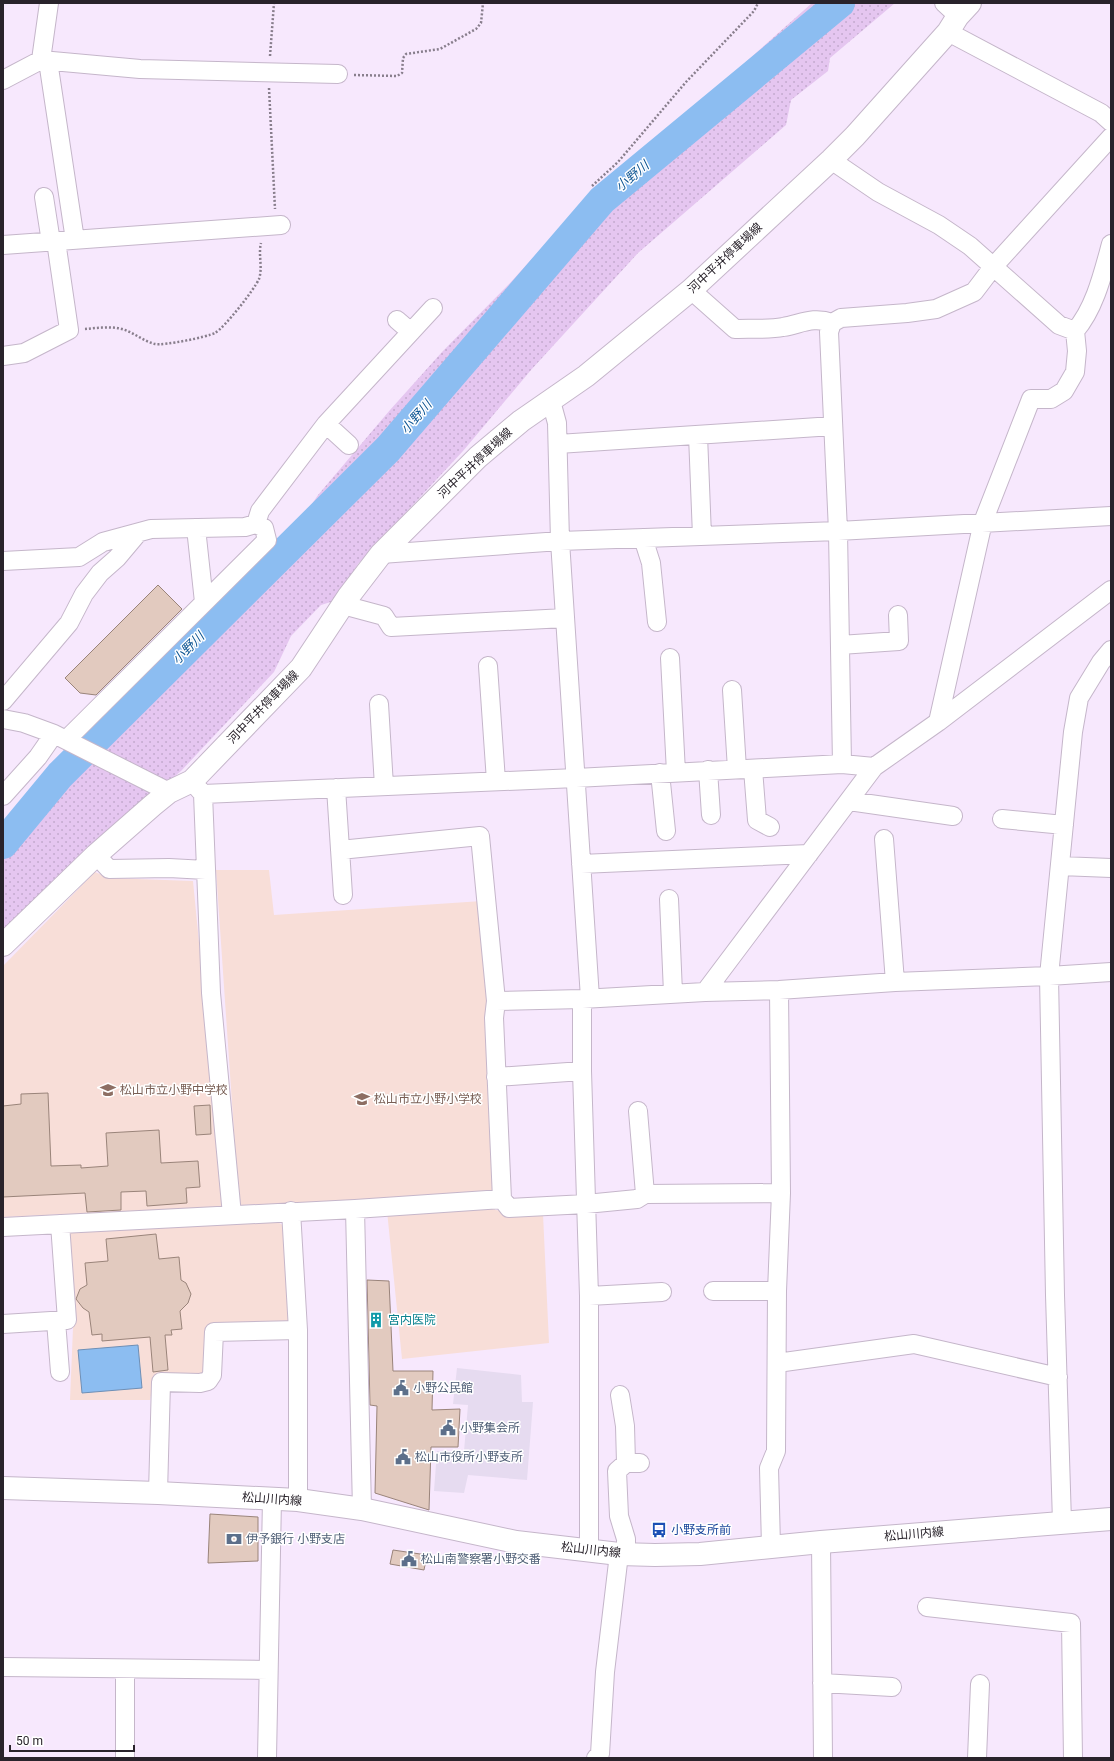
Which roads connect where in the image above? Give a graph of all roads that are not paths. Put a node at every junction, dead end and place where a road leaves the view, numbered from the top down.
1 (49, 3) edge
2 (955, 14) edge
3 (44, 60) junction
4 (338, 74) road end
5 (3, 80) edge
6 (1111, 122) edge
7 (1111, 137) edge
8 (831, 160) junction
9 (44, 197) dead end
10 (281, 225) dead end
11 (76, 240) junction
12 (54, 242) junction
13 (1111, 244) edge
14 (3, 245) edge
15 (993, 267) junction
16 (691, 290) junction
17 (433, 308) dead end
18 (397, 320) dead end
19 (832, 323) junction
20 (1075, 331) junction
21 (411, 332) junction
22 (3, 356) edge
23 (551, 401) junction
24 (326, 424) junction
25 (833, 426) junction
26 (698, 435) junction
27 (558, 444) junction
28 (349, 445) dead end
29 (1111, 516) edge
30 (983, 522) junction
31 (256, 524) junction
32 (196, 528) junction
33 (838, 531) junction
34 (138, 533) junction
35 (702, 536) junction
36 (643, 538) junction
37 (560, 541) junction
38 (380, 554) junction
39 (3, 561) edge
40 (1111, 590) edge
41 (204, 602) junction
42 (343, 604) junction
43 (898, 615) dead end
44 (565, 618) junction
45 (657, 622) dead end
46 (840, 644) junction
47 (1111, 650) edge
48 (670, 658) dead end
49 (488, 666) dead end
50 (732, 690) dead end
51 (3, 701) edge
52 (379, 704) dead end
53 (3, 719) edge
54 (938, 722) junction
55 (64, 739) junction
56 (842, 764) junction
57 (874, 767) junction
58 (745, 769) junction
59 (708, 770) junction
60 (668, 772) junction
61 (576, 778) junction
62 (496, 781) junction
63 (384, 786) junction
64 (198, 788) junction
65 (336, 788) junction
66 (167, 791) junction
67 (3, 796) edge
68 (849, 801) junction
69 (711, 815) dead end
70 (953, 816) dead end
71 (1002, 819) dead end
72 (1064, 825) junction
73 (770, 827) dead end
74 (666, 831) dead end
75 (884, 839) dead end
76 (340, 850) junction
77 (809, 854) junction
78 (96, 855) junction
79 (581, 864) junction
80 (1060, 866) junction
81 (1111, 868) edge
82 (206, 870) junction
83 (343, 895) dead end
84 (669, 899) dead end
85 (3, 945) edge
86 (1111, 972) edge
87 (1049, 976) junction
88 (895, 982) junction
89 (779, 990) junction
90 (705, 992) junction
91 (673, 993) junction
92 (586, 998) junction
93 (496, 1001) junction
94 (582, 1072) junction
95 (496, 1077) junction
96 (638, 1111) dead end
97 (781, 1193) junction
98 (645, 1194) junction
99 (502, 1199) junction
100 (586, 1204) junction
101 (355, 1209) junction
102 (291, 1211) junction
103 (232, 1215) junction
104 (60, 1224) junction
105 (3, 1227) edge
106 (713, 1291) dead end
107 (777, 1291) junction
108 (662, 1292) dead end
109 (589, 1296) junction
110 (56, 1321) junction
111 (3, 1324) edge
112 (298, 1330) junction
113 (777, 1363) junction
114 (60, 1372) dead end
115 (1058, 1377) junction
116 (620, 1395) dead end
117 (3, 1488) edge
118 (158, 1493) junction
119 (272, 1498) junction
120 (298, 1500) junction
121 (362, 1509) junction
122 (1111, 1519) edge
123 (1062, 1522) junction
124 (821, 1542) junction
125 (771, 1546) junction
126 (589, 1550) junction
127 (623, 1554) junction
128 (927, 1607) dead end
129 (3, 1667) edge
130 (125, 1669) junction
131 (268, 1670) junction
132 (822, 1683) junction
133 (980, 1684) dead end
134 (892, 1687) dead end
135 (125, 1758) edge
136 (267, 1758) edge
137 (596, 1758) edge
138 (823, 1758) edge
139 (977, 1758) edge
140 (1073, 1758) edge

1 - 3 street
2 - 6 street
2 - 8 main road, 河中平井停車場線
3 - 4 street
3 - 5 street
3 - 11 street
7 - 15 street
8 - 15 street
8 - 16 main road, 河中平井停車場線
9 - 12 street
10 - 11 street
11 - 12 street
12 - 14 street
12 - 22 street
13 - 20 street
15 - 19 street
15 - 20 street
16 - 19 street
16 - 23 main road, 河中平井停車場線
17 - 21 street
18 - 21 street
19 - 25 street
20 - 30 street
21 - 24 street
23 - 27 street
23 - 38 main road, 河中平井停車場線
24 - 28 street
24 - 31 street
25 - 26 street
25 - 33 street
26 - 27 street
26 - 35 street
27 - 37 street
29 - 30 street
30 - 33 street
30 - 54 street
31 - 32 street
31 - 41 street
32 - 34 street
32 - 41 street
33 - 35 street
33 - 46 street
34 - 39 street
34 - 51 street
35 - 36 street
36 - 37 street
36 - 45 street
37 - 38 street
37 - 44 street
38 - 42 main road, 河中平井停車場線
40 - 54 street
41 - 55 street
42 - 44 street
42 - 64 main road, 河中平井停車場線
43 - 46 street
44 - 61 street
46 - 56 street
47 - 72 street
48 - 60 street
49 - 62 street
50 - 58 street
52 - 63 street
53 - 55 street
54 - 57 street
55 - 66 street
55 - 67 street
56 - 57 street
56 - 58 street
57 - 68 street
58 - 59 street
58 - 73 street
59 - 60 street
59 - 69 street
60 - 61 street
60 - 74 street
61 - 62 street
61 - 79 street
62 - 63 street
63 - 65 street
64 - 65 street
64 - 66 main road, 河中平井停車場線
64 - 82 street
65 - 76 street
66 - 78 main road, 河中平井停車場線
68 - 70 street
68 - 77 street
71 - 72 street
72 - 80 street
75 - 88 street
76 - 83 street
76 - 93 street
77 - 79 street
77 - 90 street
78 - 82 street
78 - 85 main road, 河中平井停車場線
79 - 92 street
80 - 81 street
80 - 87 street
82 - 103 street
84 - 91 street
86 - 87 street
87 - 88 street
87 - 115 street
88 - 89 street
89 - 90 street
89 - 97 street
90 - 91 street
91 - 92 street
92 - 93 street
92 - 94 street
93 - 95 street
94 - 95 street
94 - 100 street
95 - 99 street
96 - 98 street
97 - 98 street
97 - 107 street
98 - 100 street
99 - 100 street
99 - 101 street
100 - 109 street
101 - 102 street
101 - 121 street
102 - 103 street
102 - 112 street
103 - 104 street
104 - 105 street
104 - 110 street
106 - 107 street
107 - 113 street
108 - 109 street
109 - 126 street
110 - 111 street
110 - 114 street
112 - 118 street
112 - 120 street
113 - 115 street
113 - 125 street
115 - 123 street
116 - 127 street
117 - 118 main road, 松山川内線
118 - 119 main road, 松山川内線
119 - 120 main road, 松山川内線
119 - 131 street
120 - 121 main road, 松山川内線
121 - 126 main road, 松山川内線
122 - 123 main road, 松山川内線
123 - 124 main road, 松山川内線
124 - 125 main road, 松山川内線
124 - 132 street
125 - 127 main road, 松山川内線
126 - 127 main road, 松山川内線
127 - 137 street
128 - 140 street
129 - 130 street
130 - 131 street
130 - 135 street
131 - 136 street
132 - 134 street
132 - 138 street
133 - 139 street

